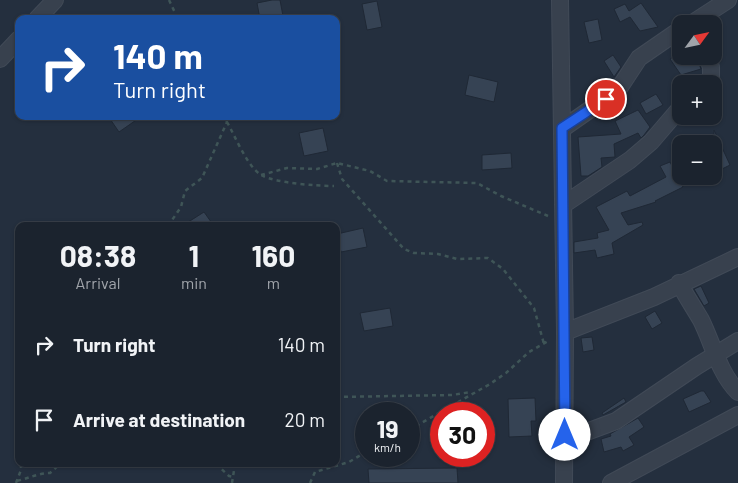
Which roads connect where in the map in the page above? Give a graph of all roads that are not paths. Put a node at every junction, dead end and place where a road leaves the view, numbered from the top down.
1 (55, 0) edge
2 (560, 0) edge
3 (728, 0) edge
4 (734, 0) edge
5 (738, 8) edge
6 (41, 15) edge
7 (704, 15) edge
8 (672, 35) edge
9 (15, 42) edge
10 (0, 59) edge
11 (672, 118) edge
12 (562, 128) junction
13 (563, 205) junction
14 (738, 257) edge
15 (679, 283) junction
16 (565, 332) junction
17 (738, 341) edge
18 (716, 353) junction
19 (738, 392) edge
20 (738, 415) edge
21 (565, 440) junction
22 (564, 483) edge
23 (611, 483) edge

1 - 6 street
2 - 12 street
3 - 7 street
4 - 5 street
8 - 12 street
9 - 10 street
11 - 13 street
12 - 13 street
13 - 16 street
14 - 15 street
15 - 16 street
15 - 18 street
16 - 21 street
17 - 18 street
18 - 19 street
18 - 21 street
20 - 23 street
21 - 22 street

